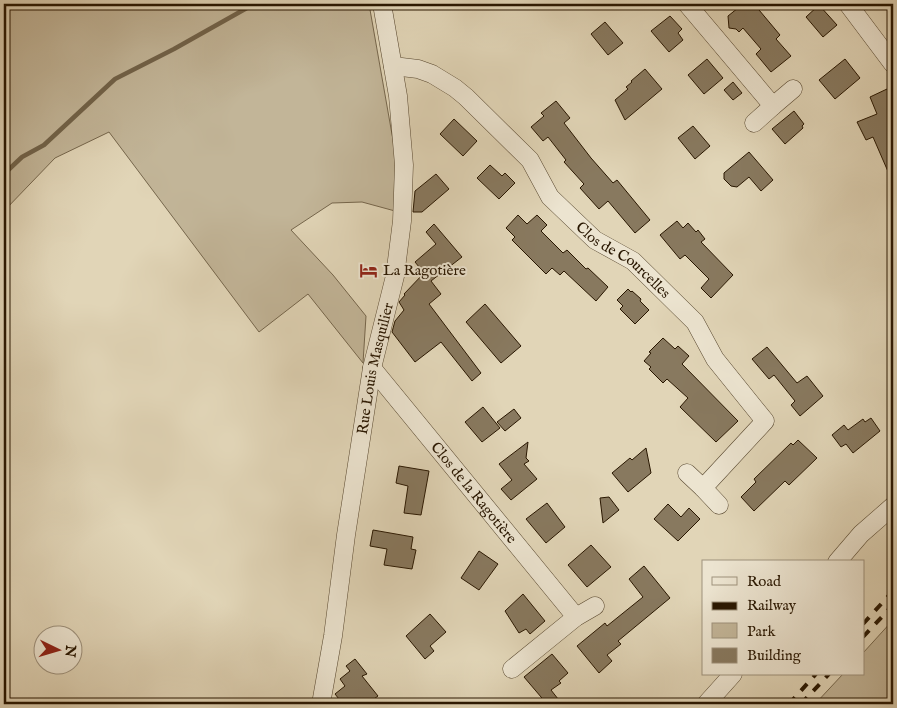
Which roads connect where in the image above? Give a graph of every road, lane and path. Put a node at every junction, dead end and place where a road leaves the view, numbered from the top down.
1 (382, 4) edge
2 (687, 4) edge
3 (848, 4) edge
4 (893, 64) edge
5 (392, 66) junction
6 (793, 90) dead end
7 (773, 106) junction
8 (754, 123) dead end
9 (372, 368) junction
10 (687, 473) dead end
11 (703, 488) junction
12 (719, 504) dead end
13 (893, 506) edge
14 (839, 560) edge
15 (595, 606) dead end
16 (576, 617) junction
17 (512, 669) dead end
18 (731, 676) edge
19 (321, 704) edge
20 (706, 704) edge

1 - 5 street, Rue Louis Masquilier
2 - 7 street
3 - 4 street
5 - 9 street, Rue Louis Masquilier
5 - 11 street, Clos de Courcelles
6 - 7 street
7 - 8 street
9 - 16 street, Clos de la Ragotière
9 - 19 street, Rue Louis Masquilier
10 - 11 street
11 - 12 street
13 - 14 street
15 - 16 street
16 - 17 street
18 - 20 street

